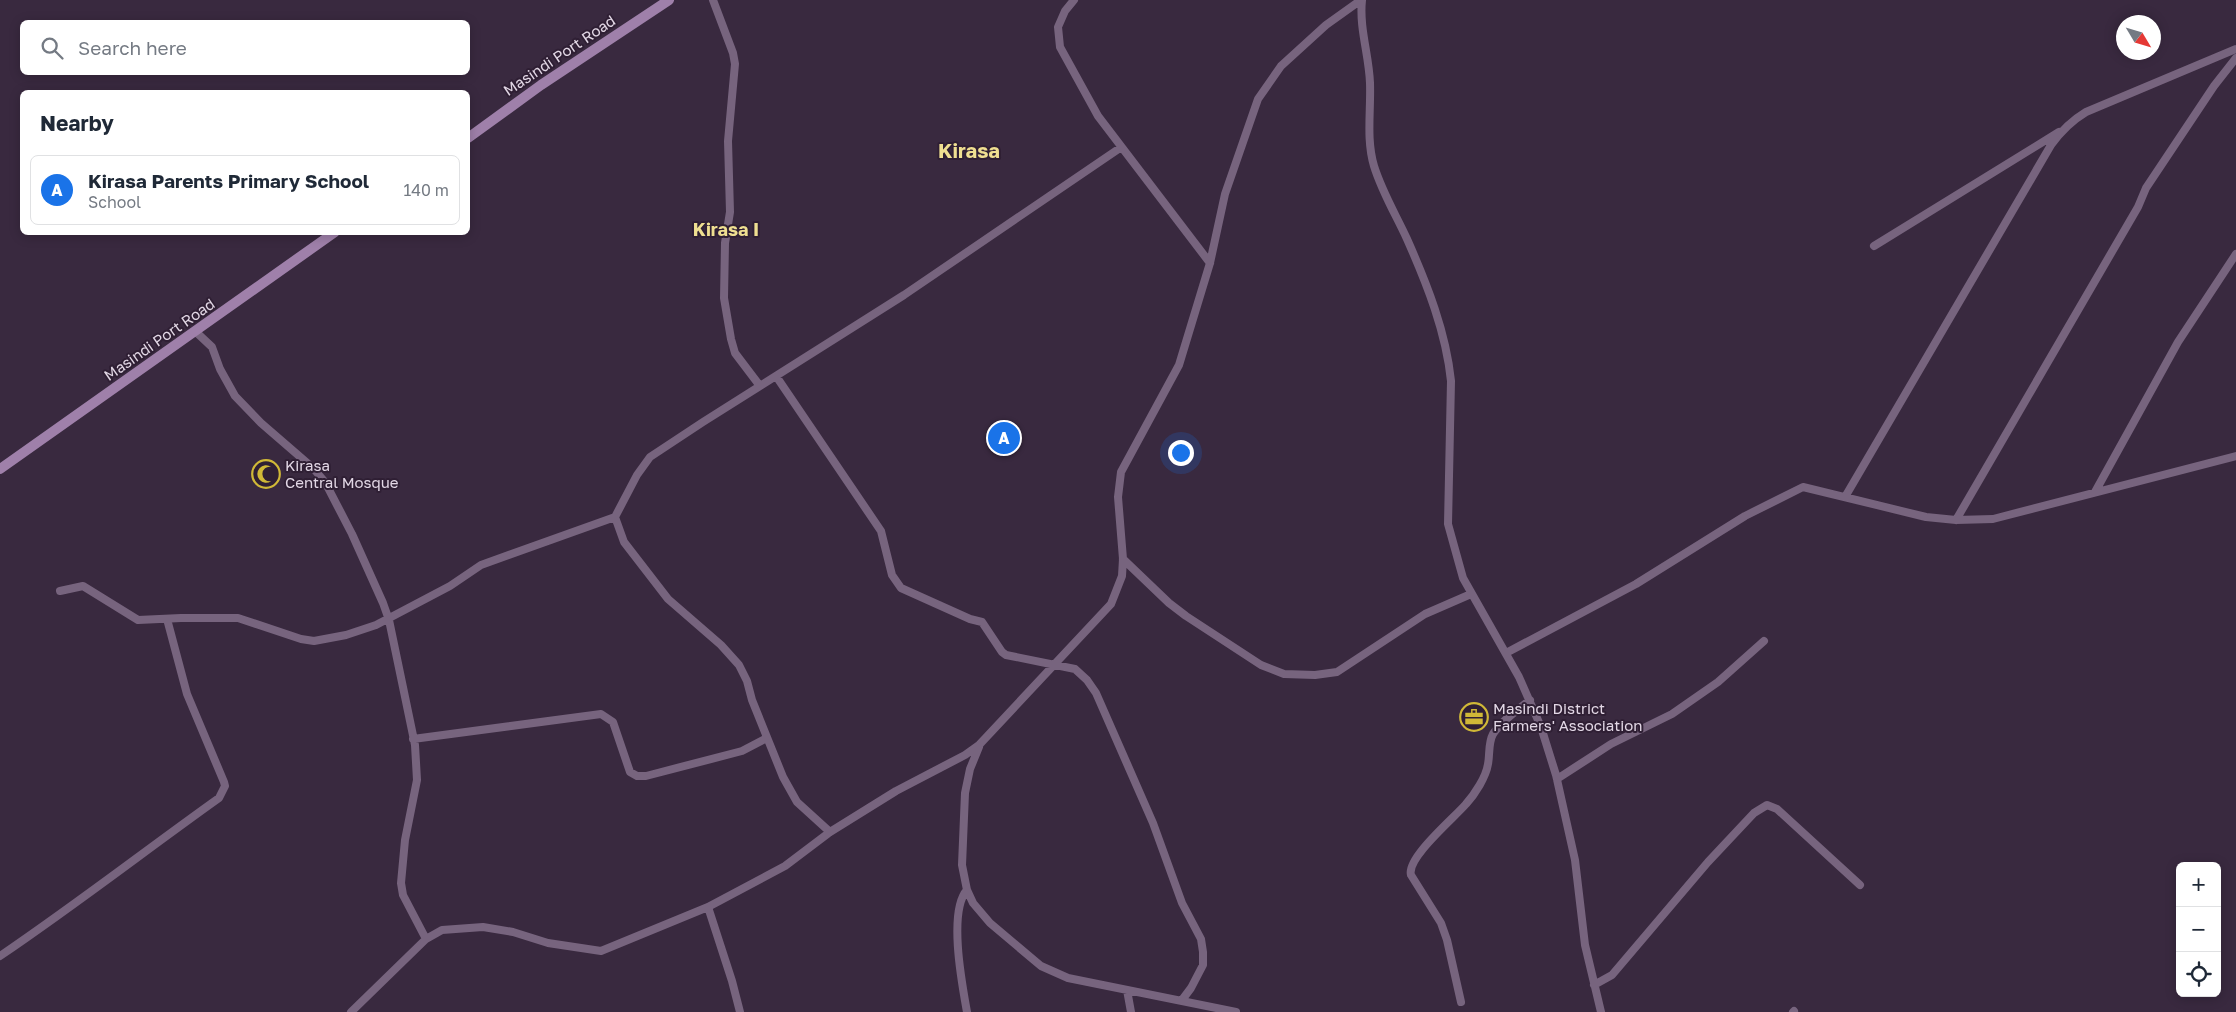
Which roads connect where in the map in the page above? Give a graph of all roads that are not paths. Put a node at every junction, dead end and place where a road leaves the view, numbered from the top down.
1 (668, 0) edge
2 (713, 0) edge
3 (1074, 0) edge
4 (1362, 0) edge
5 (2236, 49) edge
6 (2236, 58) edge
7 (2063, 130) junction
8 (470, 137) edge
9 (1120, 148) junction
10 (331, 235) edge
11 (1874, 246) dead end
12 (2236, 254) edge
13 (1210, 263) junction
14 (196, 332) junction
15 (776, 376) junction
16 (760, 386) junction
17 (2235, 454) edge
18 (0, 469) edge
19 (2095, 492) junction
20 (1845, 496) junction
21 (615, 518) junction
22 (1956, 520) junction
23 (1123, 559) junction
24 (60, 591) dead end
25 (1471, 594) junction
26 (167, 618) junction
27 (389, 620) junction
28 (1764, 641) dead end
29 (1506, 653) junction
30 (1055, 664) junction
31 (1530, 700) junction
32 (767, 738) junction
33 (414, 739) junction
34 (980, 745) junction
35 (1557, 779) junction
36 (830, 832) junction
37 (1860, 884) dead end
38 (967, 890) junction
39 (708, 907) junction
40 (426, 939) junction
41 (0, 956) edge
42 (1594, 985) junction
43 (1127, 990) junction
44 (1182, 1000) junction
45 (1461, 1002) dead end
46 (352, 1012) edge
47 (740, 1012) edge
48 (967, 1012) edge
49 (1131, 1012) edge
50 (1236, 1012) edge
51 (1601, 1012) edge

1 - 8 main road, Masindi Port Road
2 - 16 street
3 - 9 street
4 - 13 street
4 - 25 street
5 - 7 street
6 - 22 street
7 - 11 street
7 - 20 street
9 - 13 street
9 - 15 street
10 - 14 main road, Masindi Port Road
12 - 19 street
13 - 23 street
14 - 18 main road, Masindi Port Road
14 - 27 street
15 - 16 street
15 - 30 street
16 - 21 street
17 - 19 street
19 - 22 street
20 - 22 street
20 - 29 street
21 - 27 street
21 - 32 street
23 - 25 street
23 - 30 street
24 - 26 street
25 - 29 street
26 - 27 street
26 - 41 street
27 - 33 street
28 - 35 street
29 - 31 street
30 - 34 street
30 - 44 street
31 - 35 street
31 - 45 street
32 - 33 street
32 - 36 street
33 - 40 street
34 - 36 street
34 - 38 street
35 - 42 street
36 - 39 street
37 - 42 street
38 - 43 street
38 - 48 street
39 - 40 street
39 - 47 street
40 - 46 street
42 - 51 street
43 - 44 street
43 - 49 street
44 - 50 street

